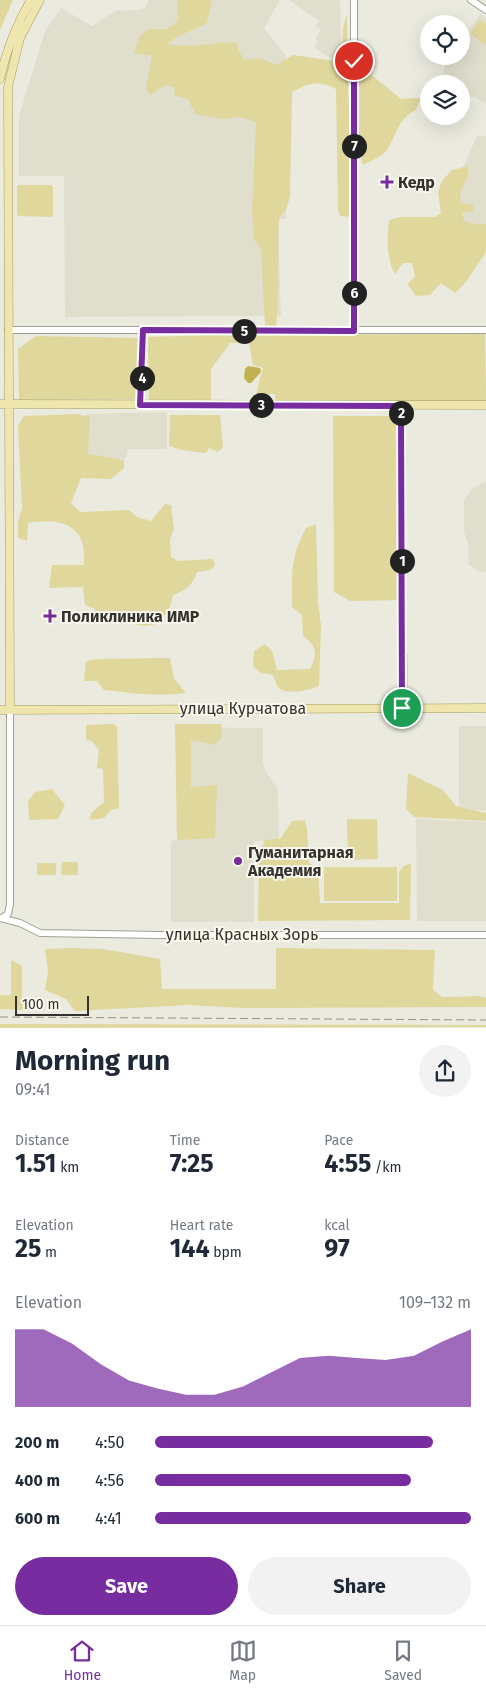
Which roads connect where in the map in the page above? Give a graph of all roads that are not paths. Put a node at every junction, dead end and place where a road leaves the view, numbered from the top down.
1 (31, 0) edge
2 (40, 0) edge
3 (354, 0) edge
4 (471, 0) edge
5 (486, 10) edge
6 (0, 79) edge
7 (4, 330) edge
8 (143, 330) junction
9 (486, 330) edge
10 (354, 331) junction
11 (4, 404) edge
12 (140, 405) junction
13 (486, 405) edge
14 (401, 406) junction
15 (402, 708) junction
16 (486, 708) edge
17 (10, 709) junction
18 (0, 710) edge
19 (1, 918) edge
20 (486, 935) edge

1 - 6 main road
2 - 7 main road
3 - 10 street
4 - 5 street
7 - 8 street
7 - 11 main road
8 - 10 street
8 - 12 street
9 - 10 street
11 - 12 main road
11 - 17 main road
12 - 14 main road
13 - 14 main road
14 - 15 street
15 - 16 main road, улица Курчатова
15 - 17 main road, улица Курчатова
17 - 18 main road, улица Курчатова
17 - 19 street
19 - 20 street, улица Красных Зорь

